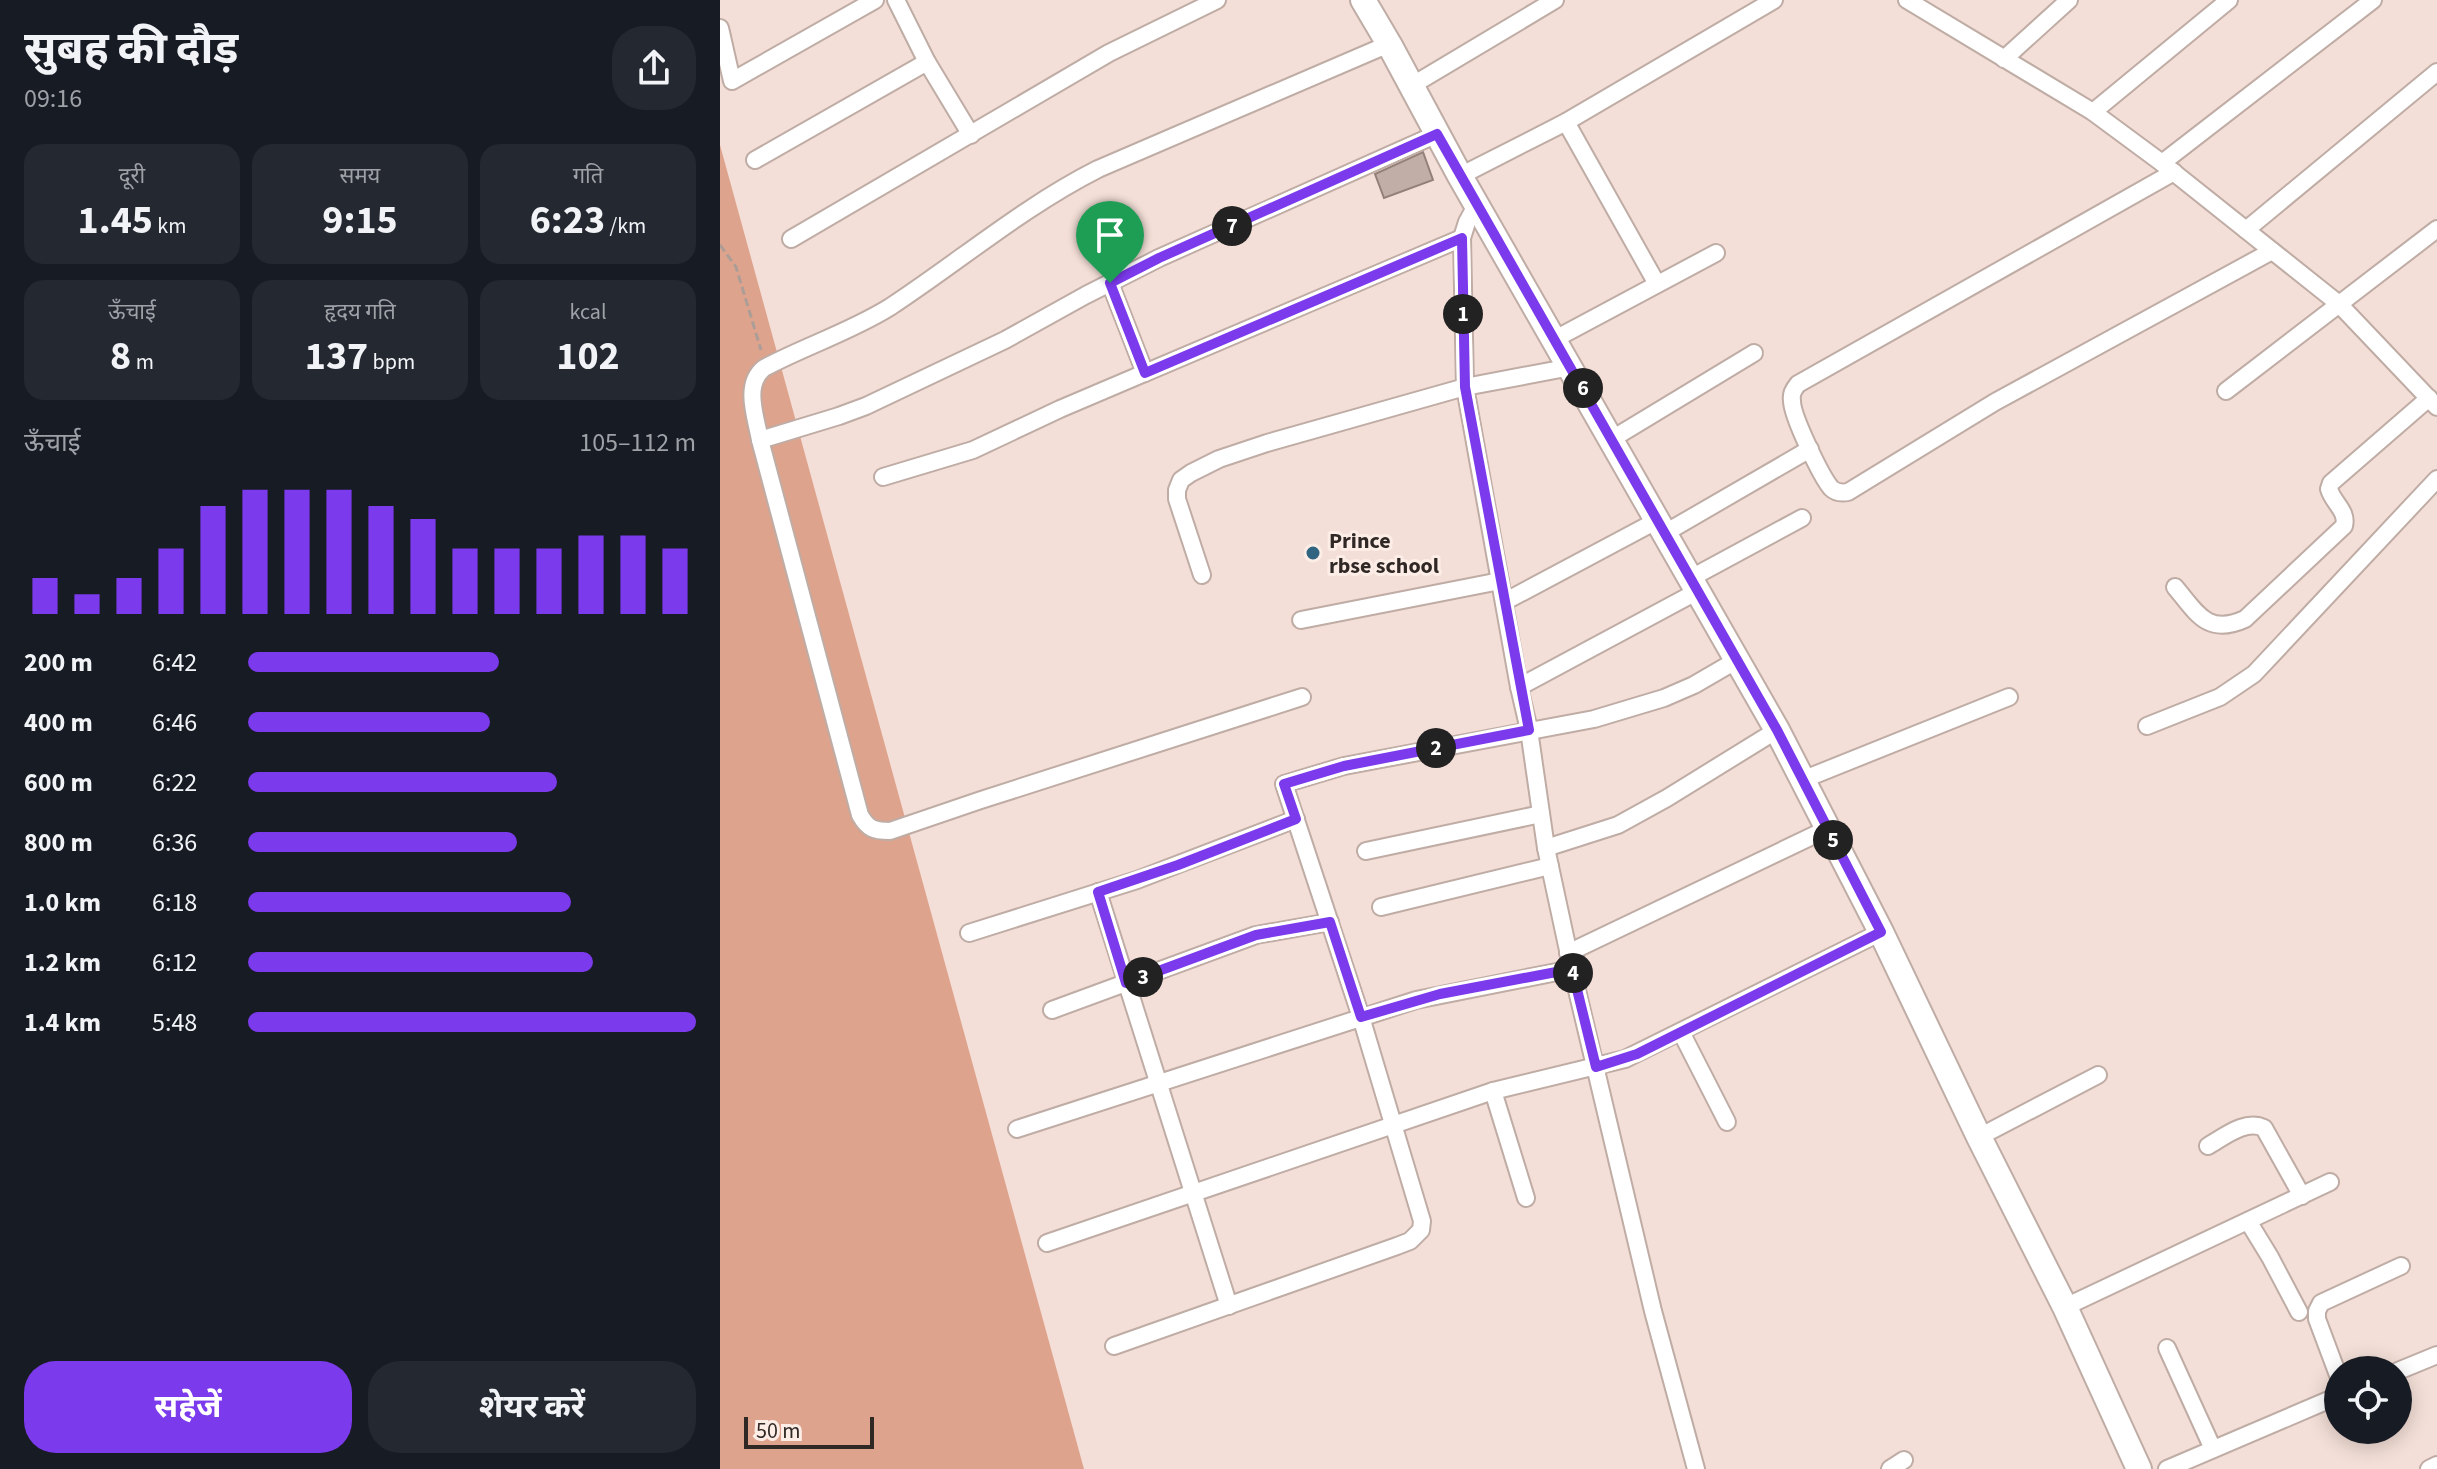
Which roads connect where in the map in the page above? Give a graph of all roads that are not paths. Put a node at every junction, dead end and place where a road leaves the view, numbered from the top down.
1 (875, 0) edge
2 (896, 0) edge
3 (1217, 0) edge
4 (1363, 0) edge
5 (1555, 0) edge
6 (1774, 0) edge
7 (1907, 0) edge
8 (2069, 0) edge
9 (2229, 0) edge
10 (2373, 0) edge
11 (720, 28) edge
12 (1389, 44) junction
13 (2004, 59) junction
14 (927, 62) junction
15 (2437, 72) edge
16 (1411, 86) junction
17 (2093, 112) junction
18 (1566, 122) junction
19 (1437, 134) junction
20 (971, 135) junction
21 (755, 160) dead end
22 (2168, 167) junction
23 (1460, 176) junction
24 (1477, 204) junction
25 (2437, 229) edge
26 (2246, 230) junction
27 (1462, 238) junction
28 (791, 239) dead end
29 (2272, 251) junction
30 (1716, 253) dead end
31 (1110, 283) junction
32 (1657, 284) junction
33 (2339, 304) junction
34 (1555, 339) junction
35 (1754, 353) dead end
36 (1571, 367) junction
37 (1145, 373) junction
38 (1465, 387) junction
39 (2226, 391) dead end
40 (2433, 403) edge
41 (1612, 439) junction
42 (760, 440) junction
43 (1810, 449) junction
44 (883, 477) dead end
45 (2437, 479) edge
46 (1802, 518) dead end
47 (1662, 526) junction
48 (1202, 575) dead end
49 (1500, 581) junction
50 (1694, 584) junction
51 (2175, 587) dead end
52 (1504, 602) junction
53 (1301, 620) dead end
54 (1737, 660) junction
55 (1519, 687) junction
56 (1302, 697) dead end
57 (2009, 697) dead end
58 (2147, 726) dead end
59 (1529, 730) junction
60 (1777, 730) junction
61 (1802, 780) junction
62 (1541, 814) junction
63 (1296, 819) junction
64 (1827, 829) junction
65 (1546, 848) junction
66 (1366, 851) dead end
67 (1550, 866) junction
68 (1098, 892) junction
69 (1381, 907) dead end
70 (1330, 922) junction
71 (1881, 932) junction
72 (969, 933) dead end
73 (1570, 961) junction
74 (1126, 983) junction
75 (1052, 1010) dead end
76 (1361, 1017) junction
77 (1681, 1032) junction
78 (1596, 1067) junction
79 (2098, 1075) dead end
80 (1157, 1084) junction
81 (1493, 1091) junction
82 (1727, 1122) dead end
83 (1394, 1124) junction
84 (1017, 1129) dead end
85 (1979, 1137) junction
86 (2208, 1146) dead end
87 (2330, 1182) dead end
88 (1192, 1193) junction
89 (2302, 1196) junction
90 (1526, 1198) dead end
91 (2248, 1221) junction
92 (1047, 1243) dead end
93 (2401, 1266) dead end
94 (1229, 1306) junction
95 (2065, 1307) junction
96 (2299, 1312) dead end
97 (1114, 1346) dead end
98 (2167, 1348) dead end
99 (2437, 1355) edge
100 (2331, 1356) edge
101 (2412, 1365) edge
102 (2324, 1402) edge
103 (2213, 1449) junction
104 (2437, 1465) edge
105 (1696, 1469) edge
106 (2139, 1469) edge
107 (2167, 1469) edge
108 (2429, 1469) edge

1 - 11 street
2 - 14 street
3 - 20 street
4 - 12 street
5 - 16 street
6 - 18 street
7 - 13 street
8 - 13 street
9 - 17 street
10 - 22 street
12 - 16 street
12 - 42 street
13 - 17 street
14 - 20 street
14 - 21 street
15 - 26 street
16 - 19 street
17 - 22 street
18 - 23 street
18 - 32 street
19 - 23 street
19 - 31 street
20 - 28 street
22 - 26 street
22 - 43 street
23 - 24 street
24 - 27 street
24 - 34 street
25 - 33 street
26 - 29 street
27 - 37 street
27 - 38 street
29 - 33 street
29 - 43 street
30 - 32 street
31 - 37 street
31 - 42 street
32 - 34 street
33 - 39 street
33 - 40 street
34 - 36 street
35 - 41 street
36 - 38 street
36 - 41 street
37 - 44 street
38 - 48 street
38 - 49 street
40 - 51 street
41 - 47 street
42 - 56 street
43 - 47 street
45 - 58 street
46 - 50 street
47 - 50 street
47 - 52 street
49 - 52 street
49 - 53 street
50 - 54 street
50 - 55 street
52 - 55 street
54 - 59 street
54 - 60 street
55 - 59 street
57 - 61 street
59 - 62 street
59 - 63 street
60 - 61 street
60 - 65 street
61 - 64 street
62 - 65 street
62 - 66 street
63 - 68 street
63 - 70 street
64 - 71 street
64 - 73 street
65 - 67 street
67 - 69 street
67 - 73 street
68 - 72 street
68 - 74 street
70 - 74 street
70 - 76 street
71 - 77 street
71 - 85 street
73 - 76 street
73 - 78 street
74 - 75 street
74 - 80 street
76 - 80 street
76 - 83 street
77 - 78 street
77 - 82 street
78 - 81 street
78 - 105 street
79 - 85 street
80 - 84 street
80 - 88 street
81 - 83 street
81 - 90 street
83 - 88 street
83 - 94 street
85 - 95 street
86 - 89 street
87 - 89 street
88 - 92 street
88 - 94 street
89 - 91 street
91 - 95 street
91 - 96 street
93 - 100 street
94 - 97 street
95 - 106 street
98 - 103 street
99 - 101 street
102 - 103 street
103 - 107 street
104 - 108 street

